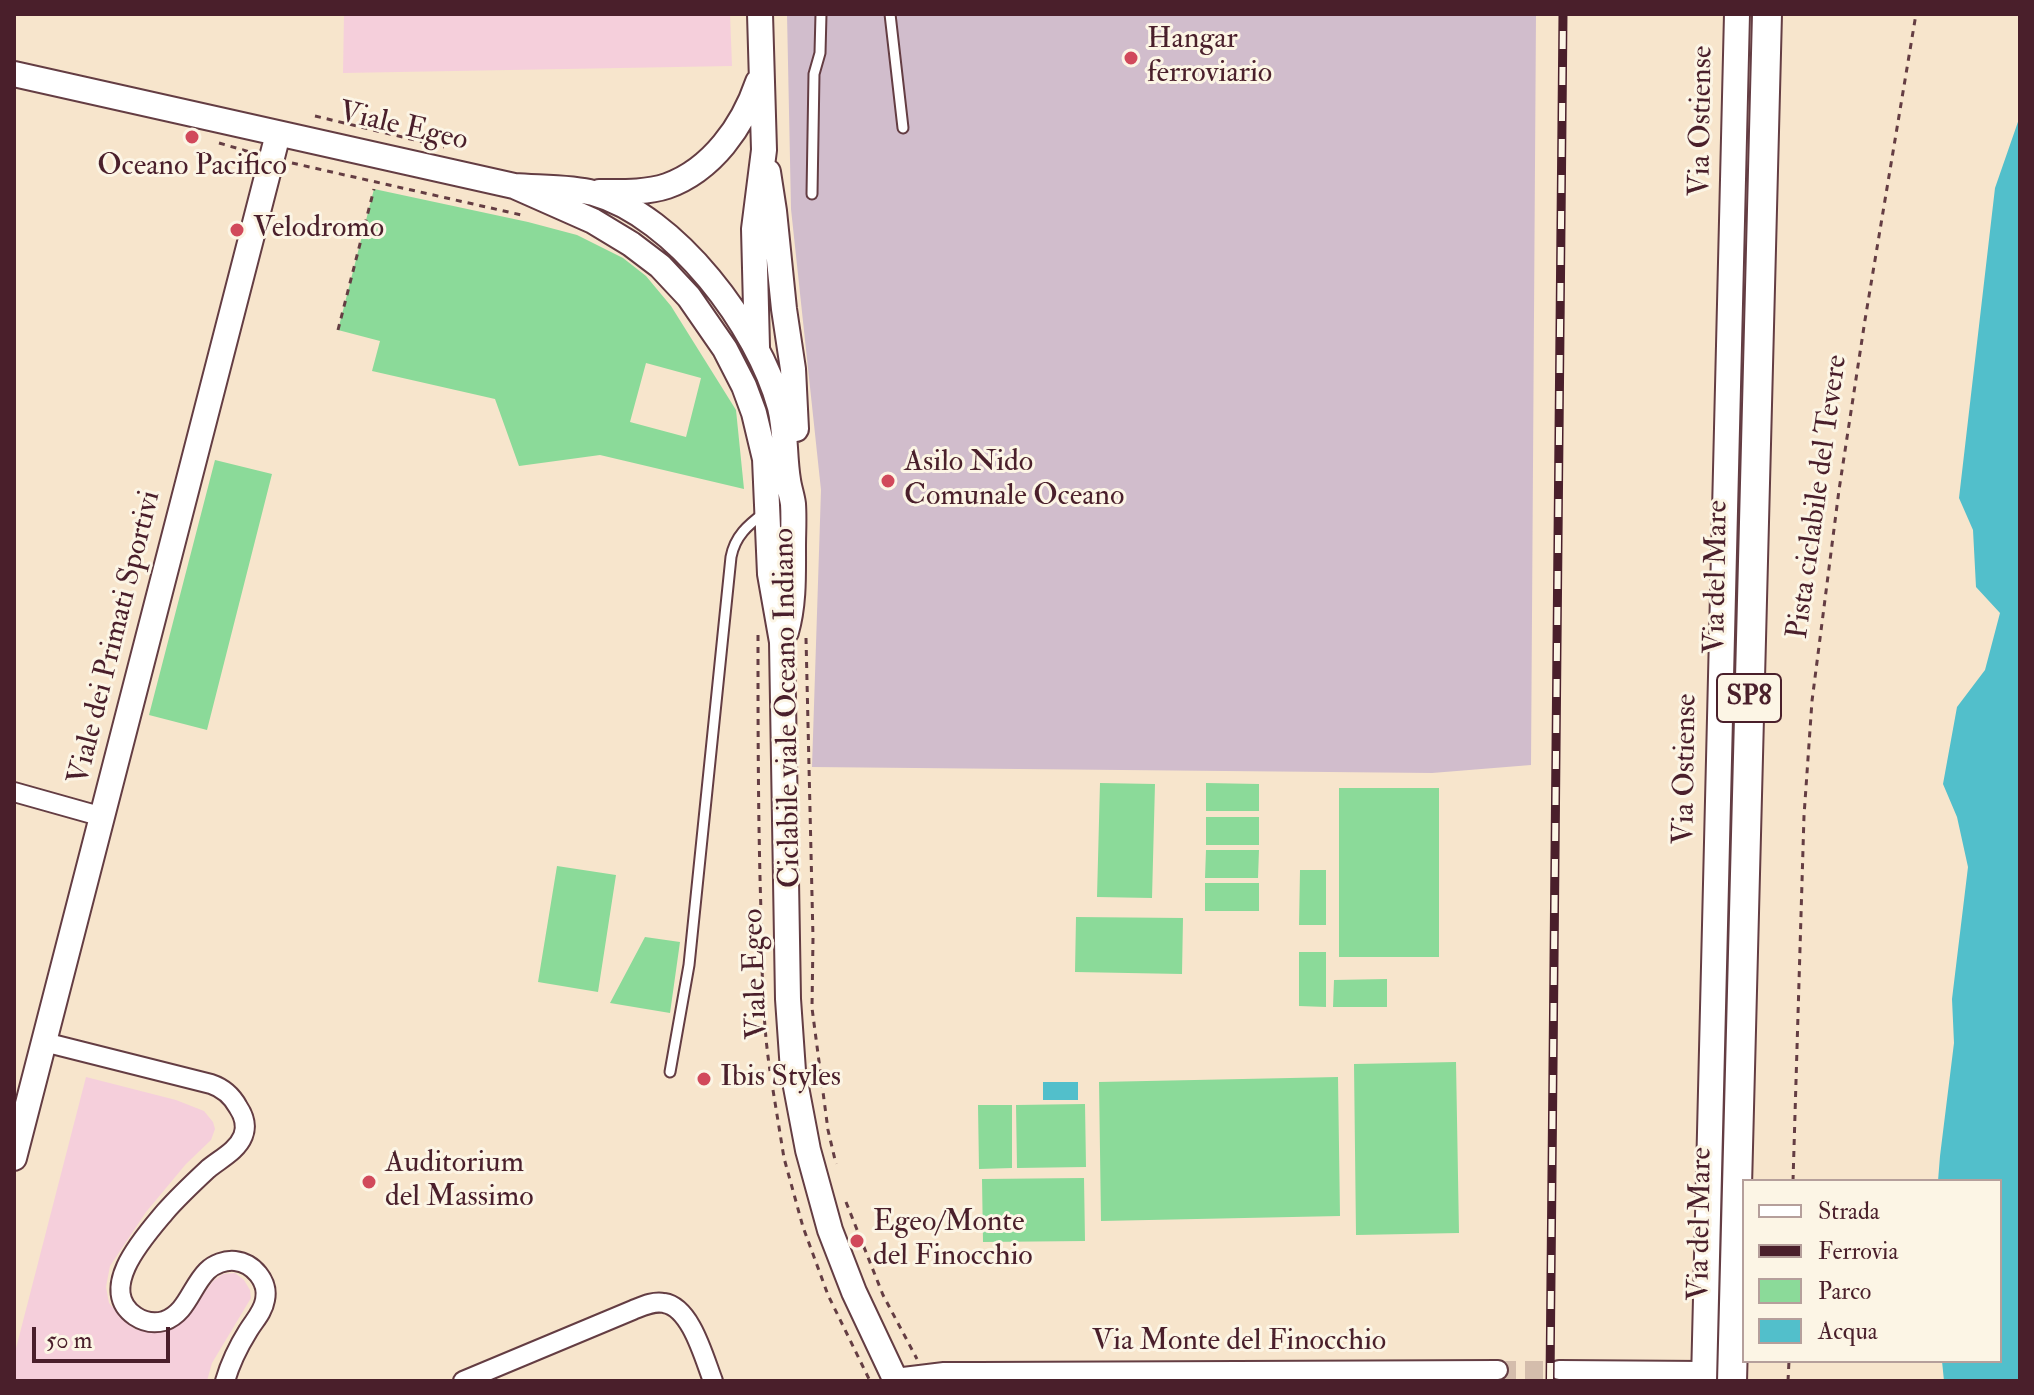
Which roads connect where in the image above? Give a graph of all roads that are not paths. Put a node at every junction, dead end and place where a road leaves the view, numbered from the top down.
1 (760, 14) edge
2 (821, 14) edge
3 (890, 14) edge
4 (1737, 14) edge
5 (1767, 14) edge
6 (762, 72) junction
7 (14, 74) edge
8 (903, 128) dead end
9 (278, 134) junction
10 (764, 150) junction
11 (514, 186) junction
12 (590, 192) junction
13 (812, 194) dead end
14 (784, 309) junction
15 (725, 349) junction
16 (758, 355) junction
17 (757, 425) junction
18 (793, 501) junction
19 (768, 510) junction
20 (782, 642) junction
21 (14, 792) edge
22 (103, 817) junction
23 (44, 1042) junction
24 (670, 1072) dead end
25 (14, 1158) edge
26 (1498, 1370) tunnel mouth
27 (1559, 1370) tunnel mouth
28 (971, 1376) edge
29 (1704, 1376) edge
30 (896, 1380) edge
31 (225, 1381) edge
32 (463, 1381) edge
33 (713, 1381) edge
34 (1732, 1381) edge

1 - 6 main road
2 - 13 lane
3 - 8 lane
4 - 29 main road, Via Ostiense
5 - 34 main road, Via del Mare / SP8
6 - 10 main road
6 - 12 main road
7 - 9 main road, Viale Egeo
9 - 11 main road, Viale Egeo
9 - 22 main road, Viale dei Primati Sportivi
10 - 14 main road
10 - 16 main road
11 - 12 main road, Viale Egeo
11 - 15 main road, Viale Egeo
12 - 16 main road, Viale Egeo
14 - 16 main road
14 - 18 main road
15 - 16 main road
15 - 17 main road, Viale Egeo
16 - 17 main road, Viale Egeo
16 - 18 main road, Viale Egeo
17 - 19 main road, Viale Egeo
18 - 20 main road, Viale Egeo
19 - 20 main road, Viale Egeo
19 - 24 lane
20 - 30 main road, Viale Egeo
21 - 22 street
22 - 23 main road, Viale dei Primati Sportivi
23 - 25 main road, Viale dei Primati Sportivi
23 - 31 street
26 - 28 street, Via Monte del Finocchio
27 - 29 street
28 - 30 street, Via Monte del Finocchio
32 - 33 street

